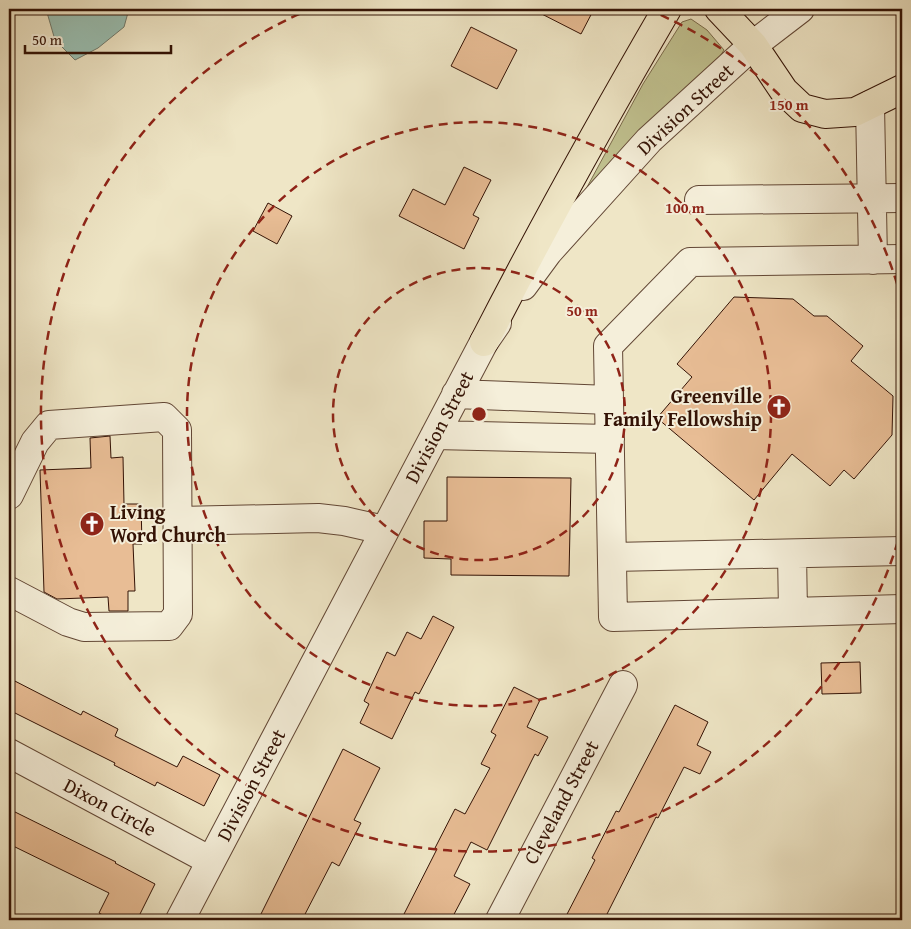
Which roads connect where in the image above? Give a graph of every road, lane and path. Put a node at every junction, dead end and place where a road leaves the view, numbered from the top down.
1 (667, 9) edge
2 (718, 9) edge
3 (800, 9) edge
4 (753, 45) junction
5 (902, 90) edge
6 (870, 105) junction
7 (872, 198) junction
8 (902, 198) edge
9 (699, 200) dead end
10 (902, 259) edge
11 (873, 260) junction
12 (484, 342) junction
13 (456, 394) junction
14 (609, 400) junction
15 (434, 435) junction
16 (610, 439) junction
17 (9, 495) edge
18 (179, 521) junction
19 (384, 530) junction
20 (902, 551) edge
21 (792, 554) junction
22 (612, 557) junction
23 (9, 590) edge
24 (902, 609) edge
25 (793, 612) junction
26 (623, 684) dead end
27 (9, 753) edge
28 (211, 861) junction
29 (180, 920) edge
30 (500, 920) edge

1 - 12 main road
2 - 4 main road
3 - 4 street, Division Street
4 - 6 main road
4 - 12 street, Division Street
5 - 6 main road
6 - 7 street
7 - 8 street
7 - 9 street
7 - 11 street
10 - 11 street
11 - 14 street
12 - 13 street, Division Street
13 - 14 street
13 - 15 street, Division Street
14 - 16 street
15 - 16 street
15 - 19 street, Division Street
16 - 22 street
17 - 18 street
18 - 19 street
18 - 23 street
19 - 28 street, Division Street
20 - 21 street
21 - 22 street
21 - 25 street
22 - 25 street
24 - 25 street
26 - 30 street, Cleveland Street
27 - 28 street, Dixon Circle
28 - 29 street, Division Street

